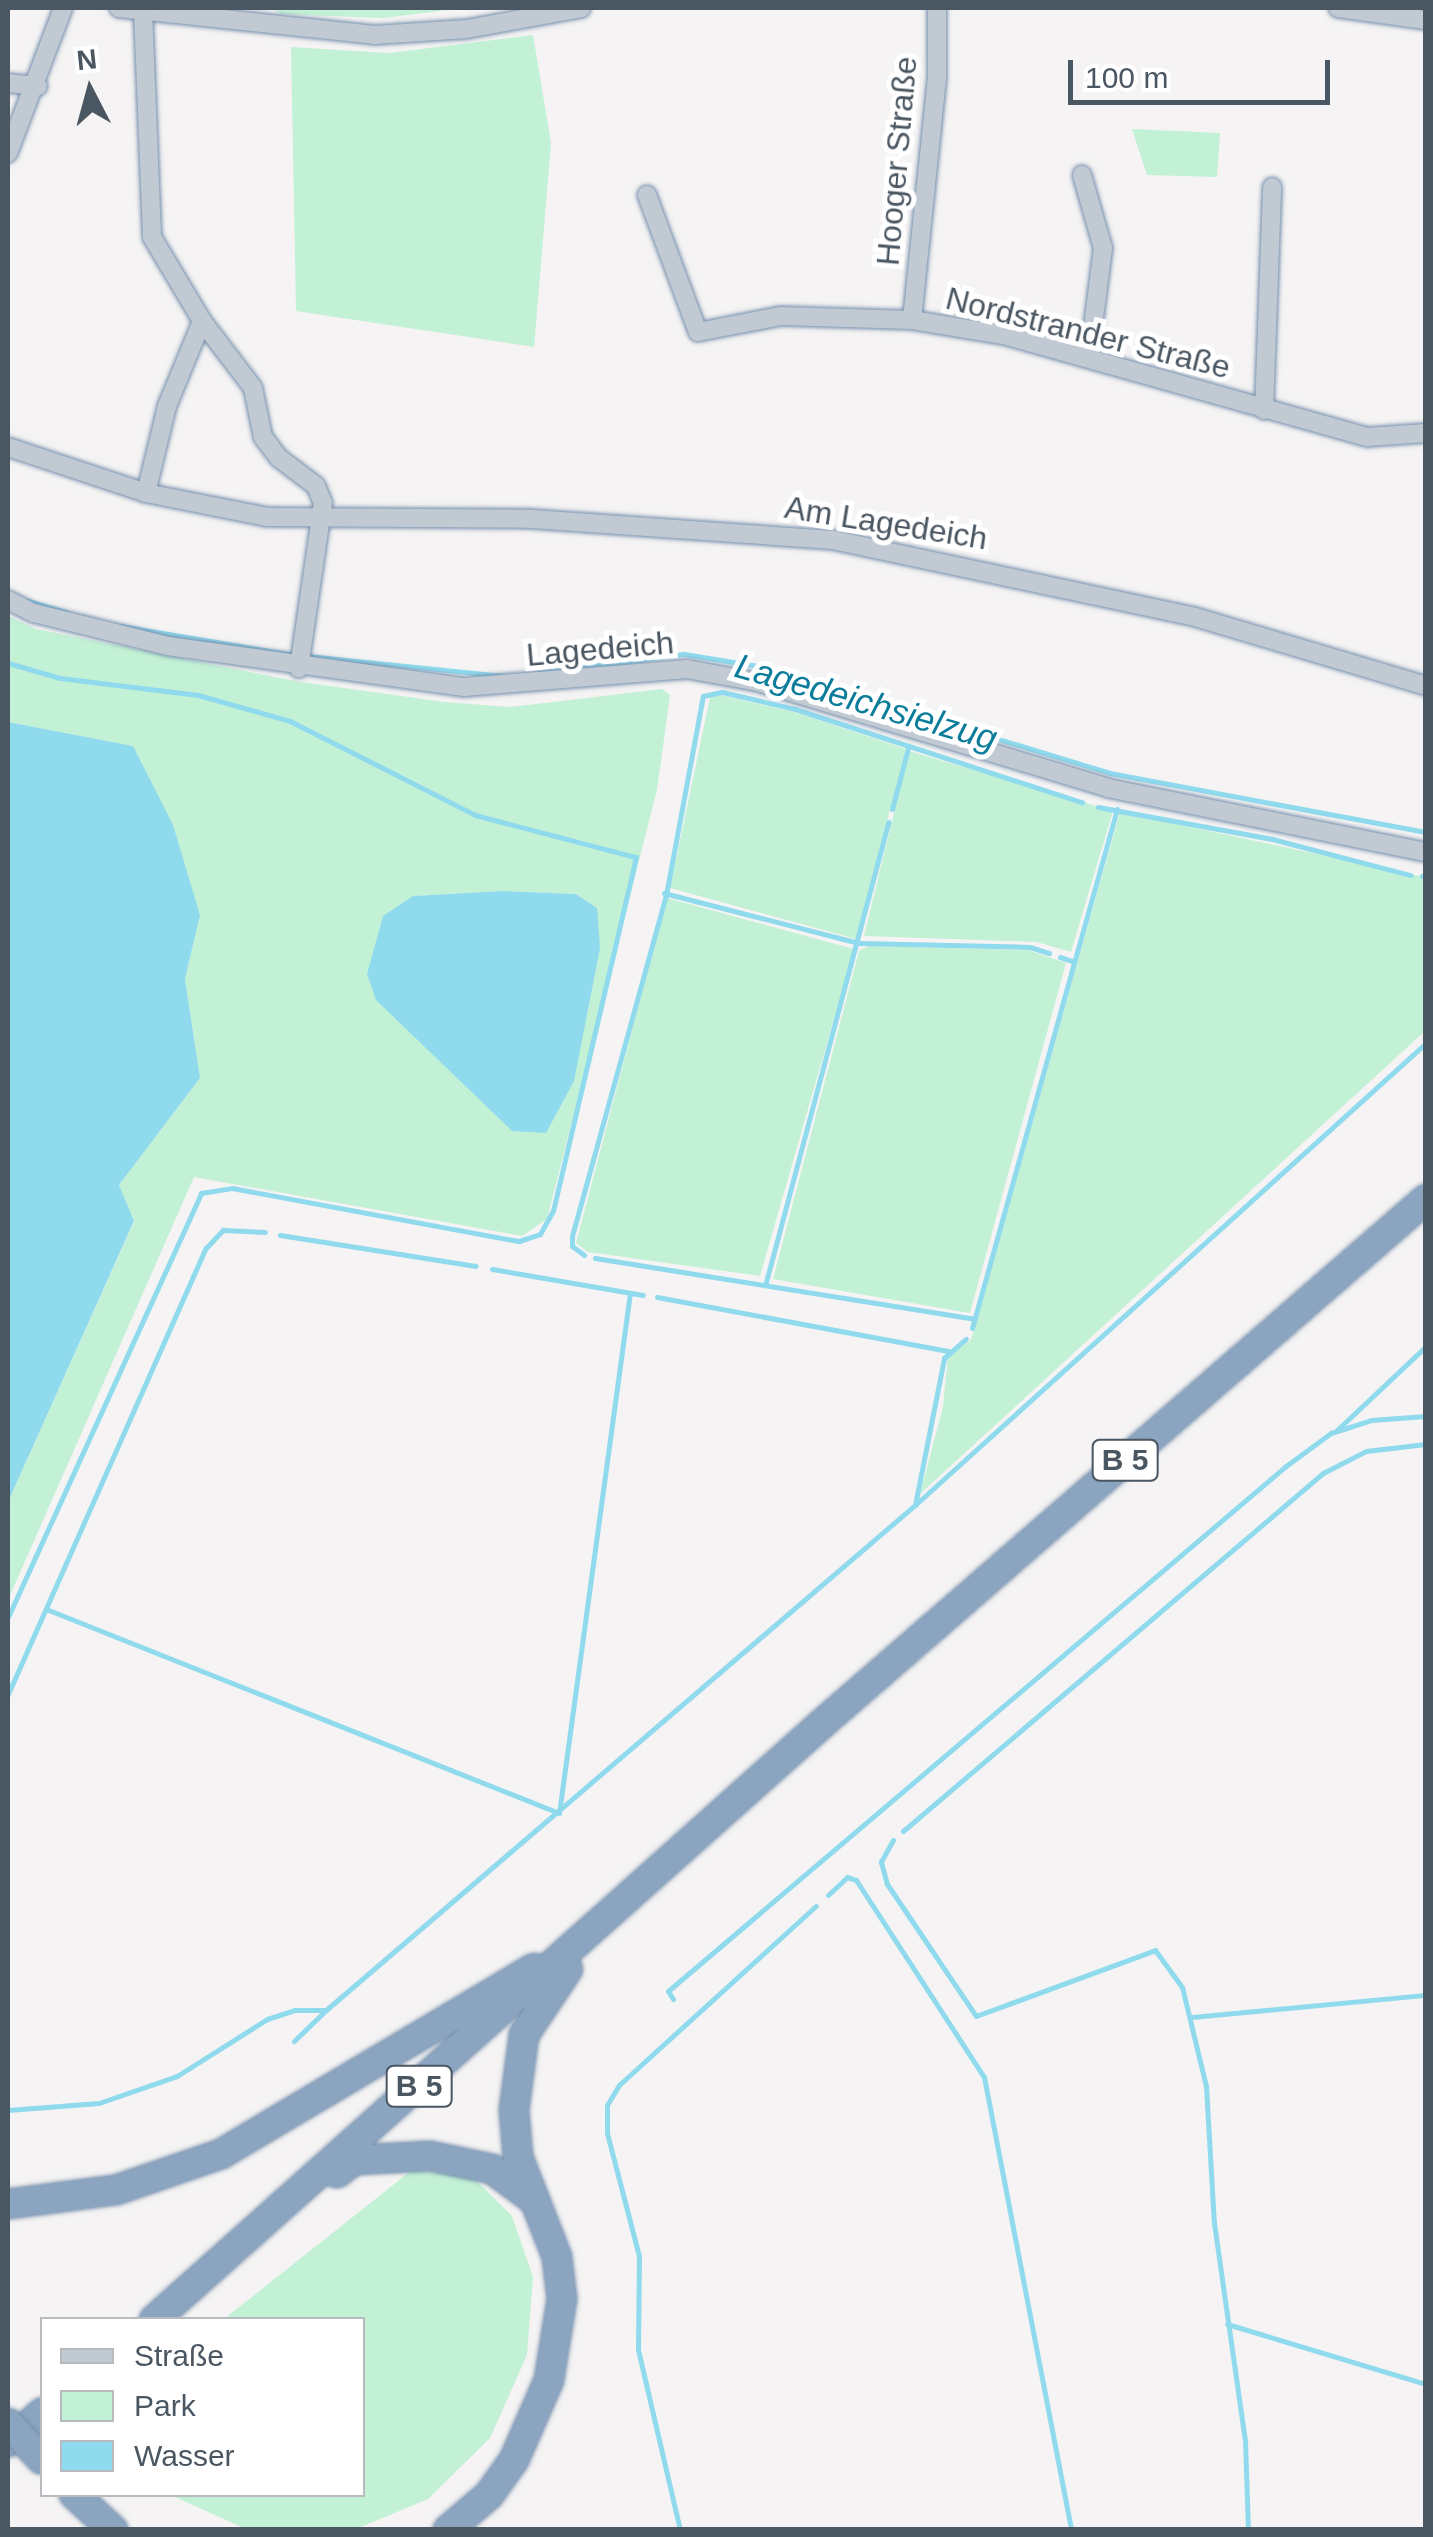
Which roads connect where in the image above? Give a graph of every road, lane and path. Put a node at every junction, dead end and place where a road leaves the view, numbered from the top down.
1 (62, 8) edge
2 (119, 8) edge
3 (581, 8) edge
4 (937, 8) edge
5 (1338, 8) edge
6 (142, 11) junction
7 (234, 14) edge
8 (1426, 20) edge
9 (8, 82) edge
10 (38, 86) junction
11 (8, 152) edge
12 (1082, 174) dead end
13 (1272, 187) dead end
14 (648, 195) dead end
15 (912, 320) junction
16 (202, 321) junction
17 (1089, 358) junction
18 (1264, 410) junction
19 (1426, 433) edge
20 (8, 447) edge
21 (146, 493) junction
22 (322, 520) junction
23 (8, 600) edge
24 (300, 668) junction
25 (1426, 686) edge
26 (1426, 852) edge
27 (1426, 1200) edge
28 (583, 1938) junction
29 (536, 2201) junction
30 (8, 2204) edge
31 (264, 2227) junction
32 (158, 2317) edge
33 (40, 2415) edge
34 (8, 2423) edge
35 (8, 2442) edge
36 (40, 2458) edge
37 (77, 2497) edge
38 (113, 2530) edge
39 (448, 2530) edge

1 - 10 street
2 - 6 street
3 - 7 street
4 - 15 street, Hooger Straße
5 - 8 street
6 - 7 street
6 - 16 street
9 - 10 street
10 - 11 street
12 - 17 street
13 - 18 street
14 - 15 street, Nordstrander Straße
15 - 17 street, Nordstrander Straße
16 - 21 street
16 - 22 street
17 - 18 street, Nordstrander Straße
18 - 19 street, Nordstrander Straße
20 - 21 street, Am Lagedeich
21 - 22 street, Am Lagedeich
22 - 24 street
22 - 25 street, Am Lagedeich
23 - 24 street, Lagedeich
24 - 26 street, Lagedeich
27 - 28 highway, B 5
28 - 29 highway
28 - 30 highway
28 - 31 highway, B 5
29 - 31 highway
29 - 39 highway
31 - 32 highway, B 5
33 - 35 highway
34 - 36 highway, bridge
37 - 38 highway

